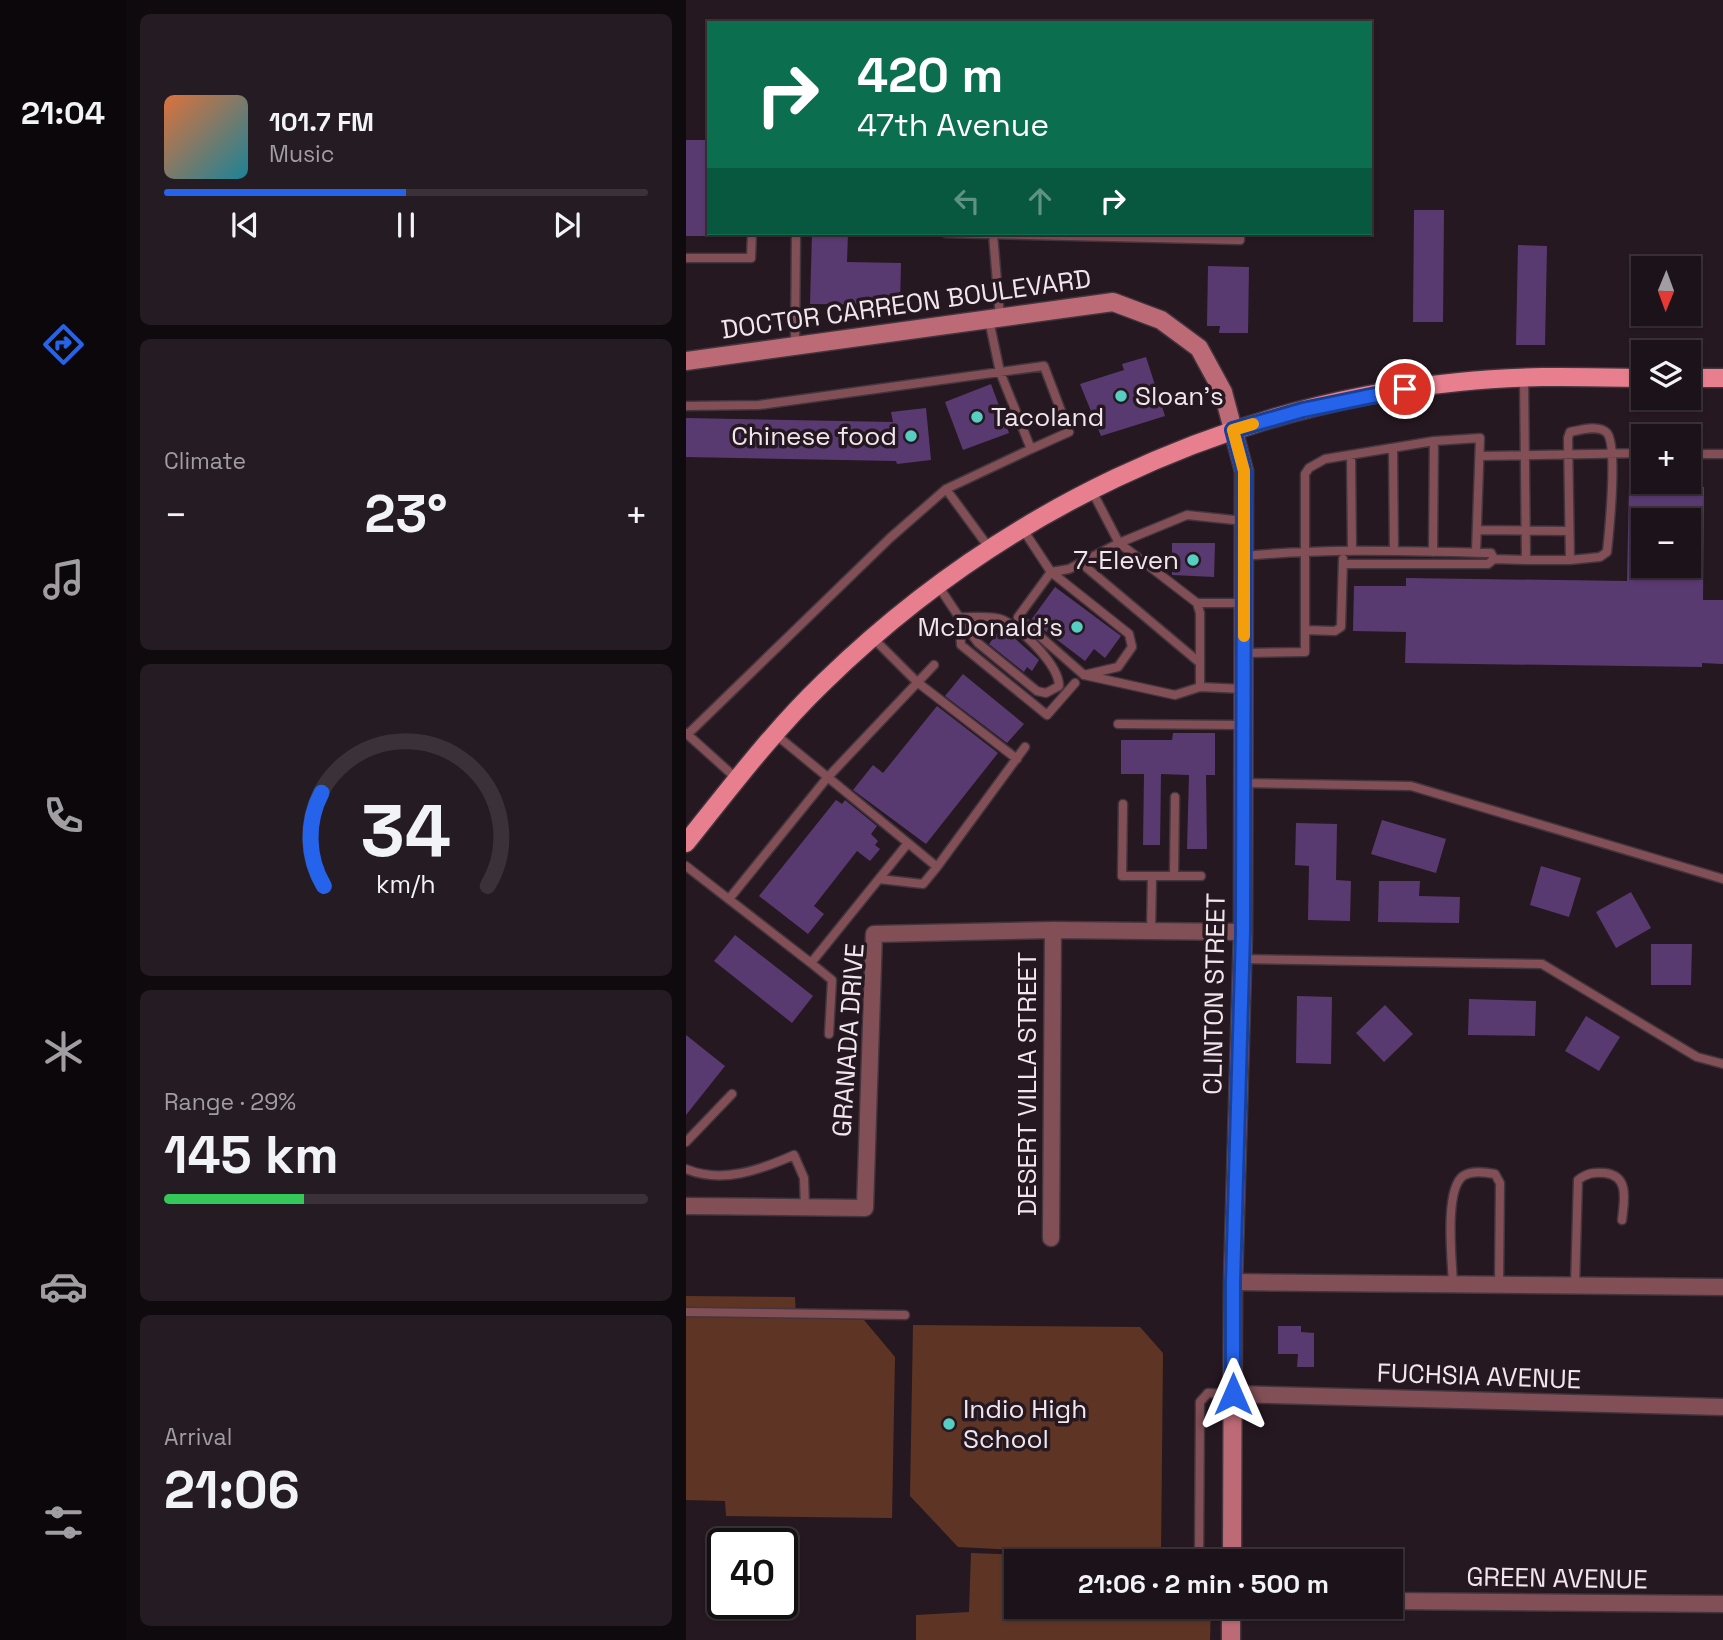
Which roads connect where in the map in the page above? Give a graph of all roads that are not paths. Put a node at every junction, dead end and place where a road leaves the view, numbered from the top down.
1 (752, 235) edge
2 (796, 235) edge
3 (993, 235) edge
4 (1034, 235) edge
5 (1240, 235) edge
6 (686, 258) edge
7 (995, 318) junction
8 (795, 346) junction
9 (686, 361) edge
10 (1000, 372) junction
11 (1524, 377) junction
12 (1631, 378) edge
13 (1701, 378) edge
14 (1723, 379) edge
15 (686, 406) edge
16 (1233, 430) junction
17 (1434, 441) junction
18 (1393, 448) junction
19 (1031, 449) junction
20 (1525, 453) junction
21 (1567, 453) junction
22 (1611, 453) junction
23 (1631, 453) edge
24 (1701, 454) edge
25 (1722, 454) edge
26 (1351, 455) junction
27 (1480, 456) junction
28 (946, 489) junction
29 (1091, 489) junction
30 (1244, 521) junction
31 (1022, 528) junction
32 (1479, 530) junction
33 (1525, 531) junction
34 (1569, 531) junction
35 (1119, 543) junction
36 (990, 549) junction
37 (1304, 550) junction
38 (1348, 550) junction
39 (1394, 551) junction
40 (1433, 552) junction
41 (1476, 552) junction
42 (1244, 556) junction
43 (1494, 559) junction
44 (1526, 560) junction
45 (1570, 560) junction
46 (1080, 563) junction
47 (1342, 564) junction
48 (1051, 572) junction
49 (937, 584) junction
50 (1197, 603) junction
51 (1244, 603) junction
52 (959, 617) junction
53 (1305, 630) junction
54 (872, 637) junction
55 (1244, 653) junction
56 (1200, 663) junction
57 (934, 665) dead end
58 (1084, 675) junction
59 (917, 682) junction
60 (1075, 683) dead end
61 (1200, 687) junction
62 (1244, 690) junction
63 (1118, 724) dead end
64 (1243, 724) junction
65 (687, 733) edge
66 (775, 734) junction
67 (1026, 747) dead end
68 (1017, 759) junction
69 (827, 778) junction
70 (737, 779) junction
71 (1243, 783) junction
72 (1175, 797) dead end
73 (1123, 804) dead end
74 (686, 843) edge
75 (908, 844) junction
76 (686, 866) edge
77 (937, 867) junction
78 (1152, 876) junction
79 (1174, 876) junction
80 (1202, 876) dead end
81 (879, 879) junction
82 (1723, 879) edge
83 (729, 899) junction
84 (1053, 930) junction
85 (1152, 931) junction
86 (1243, 932) junction
87 (1242, 959) junction
88 (811, 963) junction
89 (829, 1034) dead end
90 (1723, 1063) edge
91 (732, 1094) dead end
92 (686, 1142) edge
93 (686, 1169) edge
94 (686, 1206) edge
95 (804, 1207) junction
96 (1622, 1220) dead end
97 (1051, 1238) dead end
98 (1233, 1282) junction
99 (1453, 1284) junction
100 (1499, 1285) junction
101 (1575, 1286) junction
102 (1723, 1287) edge
103 (686, 1312) edge
104 (905, 1315) dead end
105 (1233, 1394) junction
106 (1723, 1407) edge
107 (1199, 1549) edge
108 (1232, 1549) edge
109 (1403, 1601) edge
110 (1723, 1604) edge
111 (1231, 1619) edge
112 (1231, 1640) edge

1 - 6 lane
2 - 8 lane
3 - 7 lane
4 - 5 lane
7 - 8 street, DOCTOR CARREON BOULEVARD
7 - 10 lane
7 - 16 street, DOCTOR CARREON BOULEVARD
8 - 9 street, DOCTOR CARREON BOULEVARD
10 - 15 lane
10 - 19 lane
10 - 19 lane
11 - 12 main road
11 - 16 main road
11 - 20 lane
13 - 14 main road
16 - 29 main road
16 - 30 street, CLINTON STREET
17 - 18 lane
17 - 27 lane
17 - 40 lane
18 - 26 lane
18 - 39 lane
19 - 28 lane
20 - 21 lane
20 - 27 lane
20 - 33 lane
21 - 22 lane
21 - 22 lane
21 - 34 lane
22 - 23 lane
22 - 45 lane
24 - 25 lane
26 - 37 lane
26 - 38 lane
27 - 32 lane
28 - 36 lane
28 - 65 lane
29 - 31 main road
29 - 35 lane
30 - 35 lane
30 - 42 street, CLINTON STREET
31 - 36 main road
31 - 48 lane
32 - 33 lane
32 - 41 lane
33 - 34 lane
33 - 44 lane
34 - 45 lane
35 - 46 lane
35 - 50 lane
36 - 49 main road
37 - 38 lane
37 - 42 lane
37 - 53 lane
38 - 39 lane
38 - 47 lane
39 - 40 lane
40 - 41 lane
41 - 43 lane
42 - 51 street, CLINTON STREET
43 - 44 lane
43 - 47 lane
44 - 45 lane
46 - 48 lane
46 - 56 lane
47 - 53 lane
48 - 58 lane
48 - 58 lane
49 - 52 lane
49 - 54 main road
50 - 51 lane
50 - 56 lane
51 - 55 street, CLINTON STREET
52 - 52 lane
52 - 60 lane
53 - 55 lane
54 - 59 lane
54 - 66 main road
55 - 62 street, CLINTON STREET
56 - 61 lane
57 - 59 lane
58 - 61 lane
59 - 68 lane
59 - 69 lane
61 - 62 lane
62 - 64 street, CLINTON STREET
63 - 64 lane
64 - 71 street, CLINTON STREET
65 - 70 lane
66 - 69 lane
66 - 70 main road
67 - 68 lane
68 - 77 lane
69 - 75 lane
69 - 83 lane
70 - 74 main road
71 - 82 lane
71 - 86 street, CLINTON STREET
72 - 79 lane
73 - 78 lane
75 - 77 lane
75 - 81 lane
76 - 83 lane
77 - 81 lane
78 - 79 lane
78 - 85 lane
79 - 80 lane
81 - 88 lane
83 - 88 lane
84 - 85 street, GRANADA DRIVE
84 - 95 street, GRANADA DRIVE
84 - 97 street, DESERT VILLA STREET
85 - 86 street, GRANADA DRIVE
86 - 87 street, CLINTON STREET
87 - 90 lane
87 - 98 street, CLINTON STREET
88 - 89 lane
91 - 92 lane
93 - 95 lane
94 - 95 street, GRANADA DRIVE
96 - 101 lane
98 - 99 street
98 - 105 street, CLINTON STREET
99 - 100 street
99 - 100 lane
100 - 101 street
101 - 102 street
103 - 104 lane
105 - 106 street, FUCHSIA AVENUE
105 - 107 lane
105 - 108 street, CLINTON STREET
109 - 110 street, GREEN AVENUE
111 - 112 street

